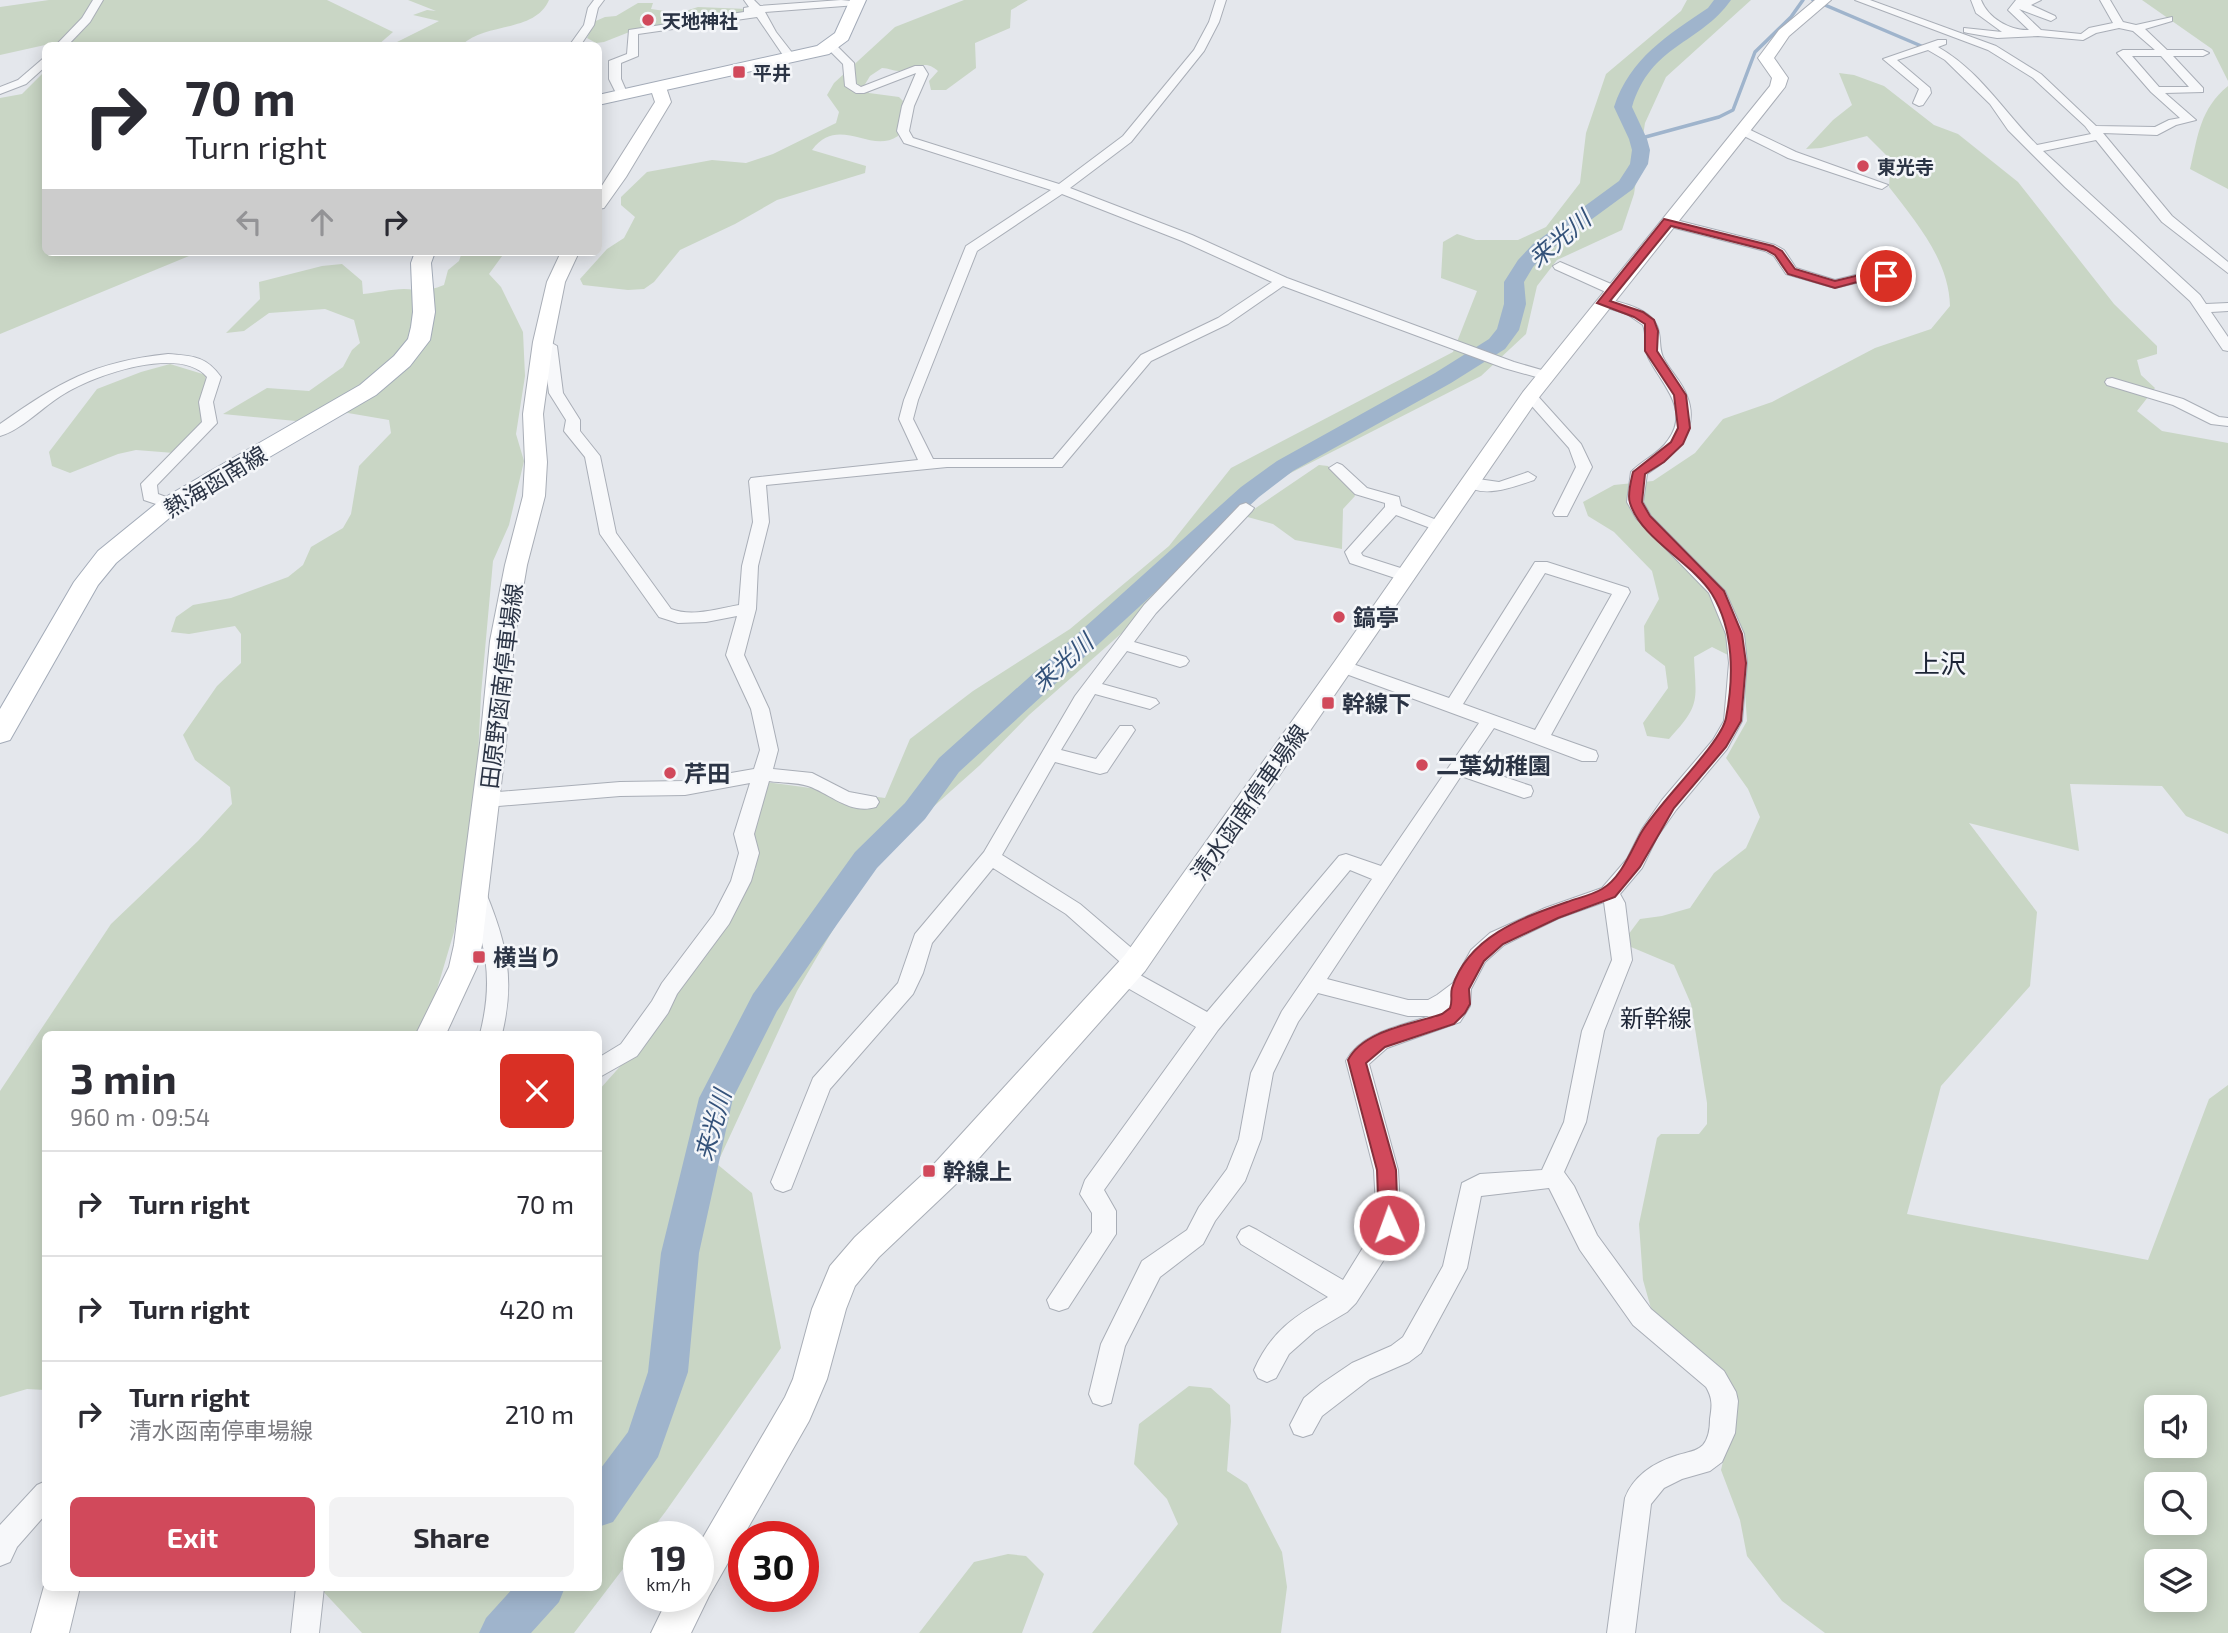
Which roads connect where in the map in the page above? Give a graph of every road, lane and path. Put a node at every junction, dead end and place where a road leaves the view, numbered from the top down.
1 (98, 0) edge
2 (598, 0) edge
3 (748, 0) edge
4 (1221, 0) edge
5 (1824, 0) edge
6 (1860, 0) edge
7 (1976, 0) edge
8 (2036, 0) edge
9 (2105, 0) edge
10 (857, 1) edge
11 (2016, 2) edge
12 (759, 11) junction
13 (676, 15) dead end
14 (1990, 18) junction
15 (2051, 18) dead end
16 (2168, 19) dead end
17 (1963, 20) dead end
18 (2119, 25) junction
19 (2136, 28) junction
20 (2038, 33) junction
21 (2012, 34) junction
22 (1958, 36) junction
23 (65, 42) edge
24 (578, 42) edge
25 (831, 46) junction
26 (1930, 47) junction
27 (2163, 52) junction
28 (2203, 53) dead end
29 (790, 59) junction
30 (42, 63) edge
31 (602, 81) edge
32 (619, 87) junction
33 (658, 87) junction
34 (2155, 90) junction
35 (0, 91) edge
36 (602, 98) edge
37 (1919, 103) dead end
38 (1742, 130) junction
39 (2097, 132) junction
40 (2034, 149) junction
41 (1882, 185) dead end
42 (1060, 189) junction
43 (602, 199) edge
44 (1668, 222) junction
45 (424, 256) edge
46 (568, 256) edge
47 (1560, 266) dead end
48 (2228, 269) edge
49 (1896, 279) dead end
50 (1282, 281) junction
51 (1608, 296) junction
52 (2228, 307) edge
53 (2204, 308) junction
54 (543, 342) junction
55 (1457, 346) joint
56 (2228, 347) edge
57 (1508, 365) joint
58 (1547, 376) junction
59 (2112, 382) dead end
60 (1530, 396) junction
61 (2228, 422) edge
62 (0, 431) edge
63 (927, 463) junction
64 (1337, 468) dead end
65 (1528, 477) dead end
66 (1471, 483) junction
67 (171, 504) junction
68 (1246, 508) dead end
69 (1393, 508) junction
70 (1561, 513) dead end
71 (1441, 527) junction
72 (1407, 576) junction
73 (747, 609) junction
74 (1123, 644) junction
75 (1180, 661) dead end
76 (1344, 667) junction
77 (1091, 687) junction
78 (1150, 703) dead end
79 (1453, 706) junction
80 (1489, 720) junction
81 (1126, 730) dead end
82 (0, 733) edge
83 (1540, 738) junction
84 (1050, 754) junction
85 (1589, 756) dead end
86 (1457, 768) junction
87 (763, 774) junction
88 (1524, 791) dead end
89 (486, 800) junction
90 (869, 802) dead end
91 (991, 857) junction
92 (1383, 876) junction
93 (476, 892) junction
94 (1609, 893) junction
95 (1129, 970) junction
96 (1311, 983) junction
97 (1460, 989) junction
98 (1210, 1024) junction
99 (431, 1031) edge
100 (492, 1031) edge
101 (602, 1067) edge
102 (1553, 1176) junction
103 (783, 1182) dead end
104 (1249, 1237) dead end
105 (1346, 1295) junction
106 (1059, 1300) dead end
107 (1266, 1370) dead end
108 (1102, 1394) dead end
109 (1303, 1425) dead end
110 (42, 1498) edge
111 (0, 1552) edge
112 (714, 1553) edge
113 (60, 1591) edge
114 (310, 1591) edge
115 (681, 1612) edge
116 (50, 1633) edge
117 (305, 1633) edge
118 (670, 1633) edge
119 (1621, 1633) edge

1 - 23 street
2 - 24 street
3 - 12 street
4 - 42 street
5 - 38 main road, 清水函南停車場線
6 - 22 street
7 - 14 street
8 - 11 street
9 - 18 street
10 - 12 street
10 - 25 main road
11 - 15 street
11 - 20 street
12 - 13 street
12 - 29 street
12 - 32 street
14 - 17 street
14 - 21 street
16 - 19 street
18 - 19 street
18 - 20 street
19 - 27 street
20 - 21 street
21 - 22 street
22 - 26 street
22 - 39 street
25 - 29 main road
25 - 42 street
26 - 37 street
26 - 40 street
27 - 28 street
27 - 34 street
27 - 34 street
29 - 33 main road
30 - 35 street
31 - 32 street
32 - 33 main road
32 - 36 main road
33 - 43 main road
34 - 39 street
38 - 41 street
38 - 44 main road, 清水函南停車場線
39 - 40 street
39 - 48 street
40 - 53 street
42 - 50 street
42 - 63 street
44 - 49 street
44 - 51 main road, 清水函南停車場線
45 - 67 main road, 熱海函南線
46 - 54 main road, 田原野函南停車場線
47 - 51 street
50 - 55 street
50 - 63 street
51 - 58 main road, 清水函南停車場線
51 - 94 street
52 - 53 street
53 - 56 street
54 - 73 street
54 - 89 main road, 田原野函南停車場線
55 - 57 street
57 - 58 street
58 - 60 main road, 清水函南停車場線
59 - 61 street
60 - 66 main road, 清水函南停車場線
60 - 70 street
62 - 67 street
63 - 73 street
64 - 69 street
65 - 66 street
66 - 71 main road, 清水函南停車場線
67 - 82 main road, 熱海函南線
68 - 74 street
69 - 71 street
69 - 72 street
71 - 72 main road, 清水函南停車場線
72 - 76 main road, 清水函南停車場線
73 - 87 street
74 - 75 street
74 - 77 street
76 - 79 street
76 - 95 main road, 清水函南停車場線
77 - 78 street
77 - 84 street
79 - 80 street
79 - 83 street
80 - 83 street
80 - 86 street
81 - 84 street
83 - 85 street
84 - 91 street
86 - 88 street
86 - 92 street
87 - 89 street
87 - 90 street
87 - 101 street
89 - 93 main road, 田原野函南停車場線
91 - 95 street
91 - 103 street
92 - 96 street
92 - 98 street
93 - 99 main road, 田原野函南停車場線
93 - 100 street
94 - 97 street
94 - 102 street
95 - 98 street
95 - 112 main road, 清水函南停車場線
96 - 97 street
96 - 108 street
97 - 105 street
98 - 106 street
102 - 109 street
102 - 119 street
104 - 105 street
105 - 107 street
110 - 111 street
113 - 116 main road
114 - 117 street
115 - 118 main road

